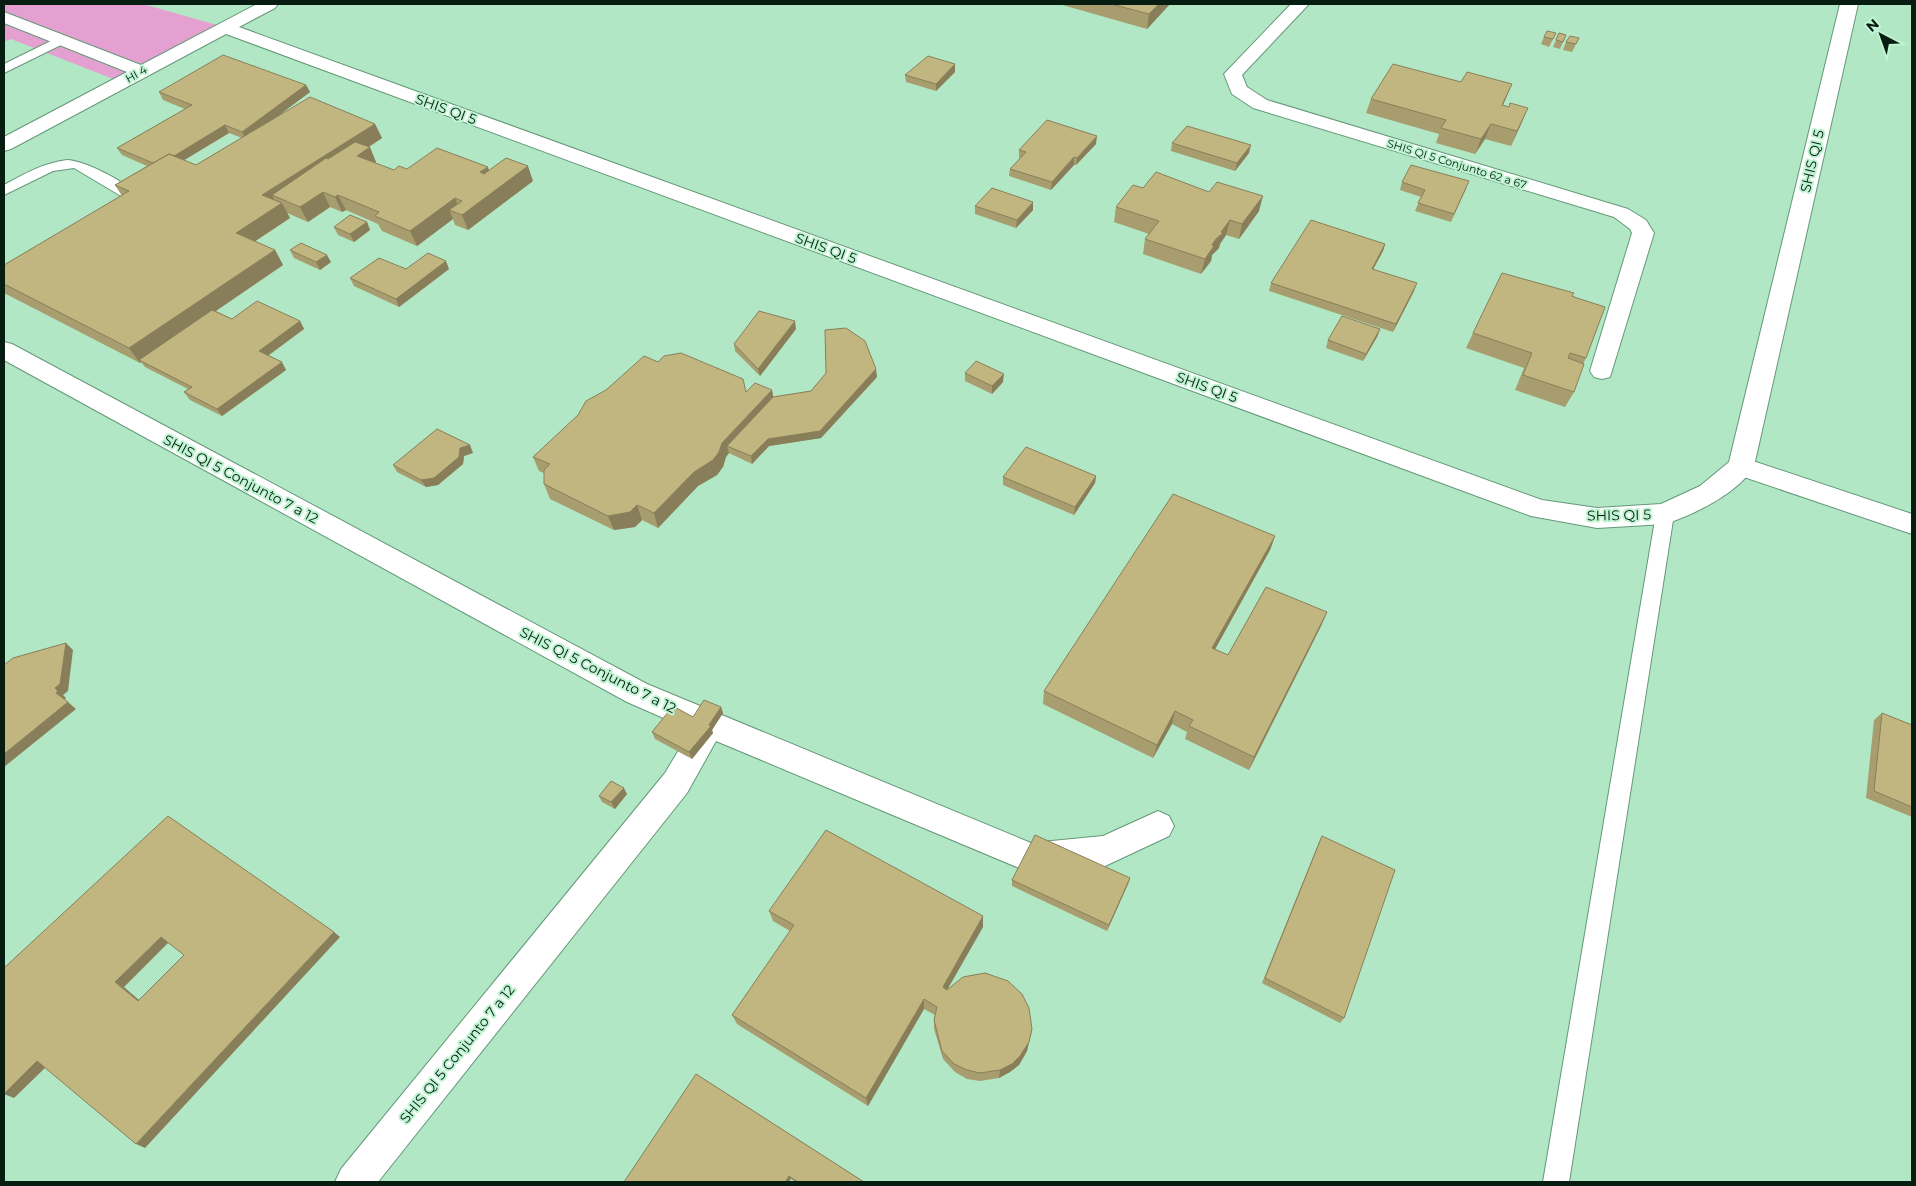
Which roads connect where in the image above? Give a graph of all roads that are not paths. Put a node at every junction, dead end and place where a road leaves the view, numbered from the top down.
1 (269, 4) edge
2 (1300, 4) edge
3 (1849, 4) edge
4 (4, 18) edge
5 (224, 27) junction
6 (61, 40) junction
7 (4, 69) edge
8 (141, 71) junction
9 (4, 145) edge
10 (4, 191) edge
11 (117, 216) edge
12 (4, 350) edge
13 (1602, 371) dead end
14 (1741, 466) junction
15 (1665, 514) junction
16 (1912, 524) edge
17 (710, 725) junction
18 (1158, 826) dead end
19 (354, 1182) edge
20 (1556, 1182) edge

1 - 5 street, HI 4
2 - 13 street, SHIS QI 5 Conjunto 62 a 67
3 - 14 street, SHIS QI 5
4 - 6 street
5 - 8 street, HI 4
5 - 15 street, SHIS QI 5
6 - 7 lane
6 - 8 street
8 - 9 street, HI 4
10 - 11 lane
12 - 17 street, SHIS QI 5 Conjunto 7 a 12
14 - 15 street, SHIS QI 5
14 - 16 street
15 - 20 lane
17 - 18 street
17 - 19 street, SHIS QI 5 Conjunto 7 a 12

